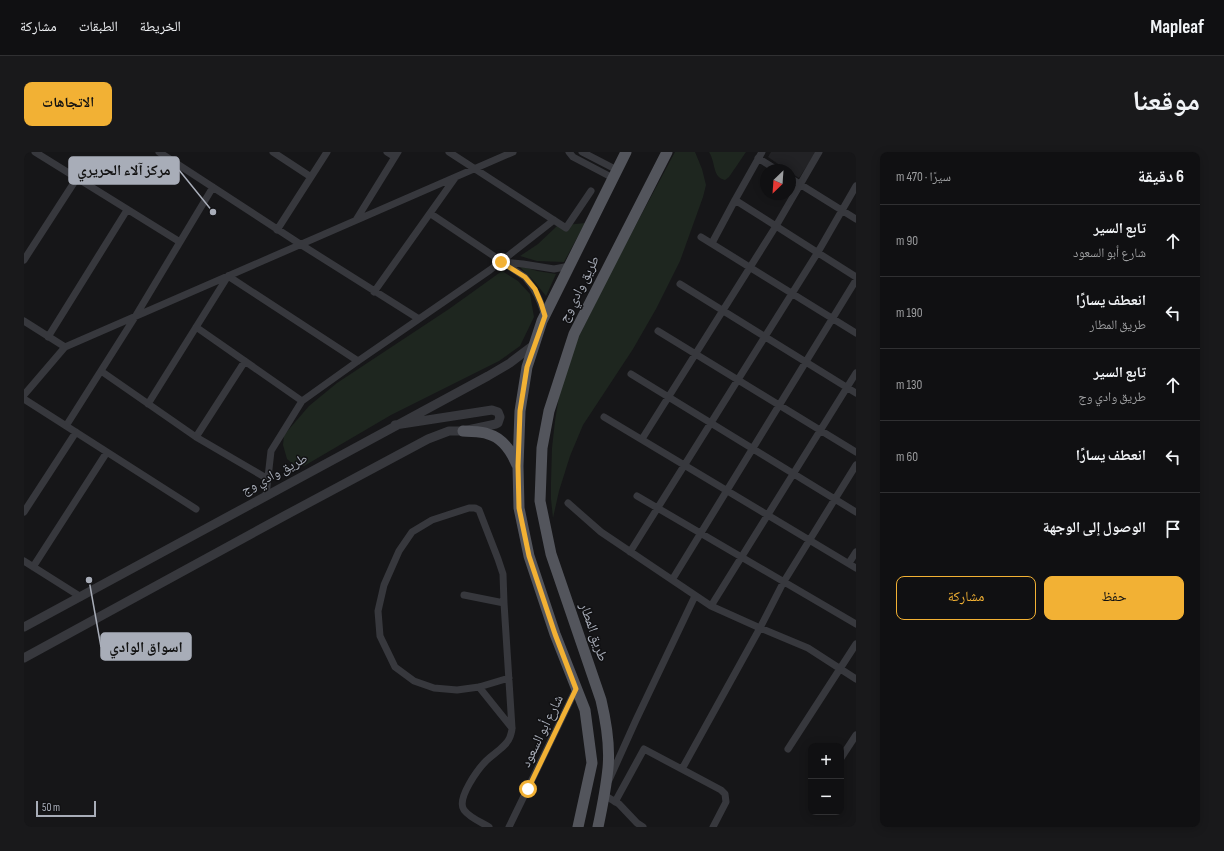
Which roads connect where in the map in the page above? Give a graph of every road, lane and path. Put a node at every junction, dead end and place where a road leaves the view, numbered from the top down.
1 (34, 152) edge
2 (159, 152) edge
3 (273, 152) edge
4 (327, 152) edge
5 (387, 152) edge
6 (449, 152) edge
7 (513, 152) edge
8 (569, 152) edge
9 (582, 152) edge
10 (626, 152) edge
11 (667, 152) edge
12 (819, 152) edge
13 (170, 155) edge
14 (396, 155) edge
15 (760, 155) edge
16 (770, 164) edge
17 (475, 168) junction
18 (615, 174) junction
19 (311, 177) junction
20 (456, 177) junction
21 (77, 178) junction
22 (796, 182) edge
23 (800, 184) junction
24 (856, 186) edge
25 (212, 187) junction
26 (591, 191) dead end
27 (734, 200) junction
28 (127, 210) junction
29 (842, 210) junction
30 (430, 214) junction
31 (856, 219) edge
32 (355, 220) junction
33 (554, 220) junction
34 (776, 226) junction
35 (277, 230) junction
36 (701, 237) dead end
37 (180, 242) junction
38 (712, 243) junction
39 (300, 244) junction
40 (818, 252) junction
41 (24, 260) edge
42 (501, 262) junction
43 (570, 266) junction
44 (750, 267) junction
45 (228, 276) junction
46 (856, 277) edge
47 (856, 280) edge
48 (680, 284) dead end
49 (374, 292) junction
50 (792, 293) junction
51 (723, 310) junction
52 (545, 316) junction
53 (135, 317) junction
54 (419, 319) junction
55 (832, 319) junction
56 (24, 321) edge
57 (196, 327) junction
58 (658, 331) dead end
59 (856, 333) edge
60 (765, 336) junction
61 (48, 337) junction
62 (534, 344) junction
63 (65, 347) junction
64 (695, 354) junction
65 (246, 361) junction
66 (358, 361) junction
67 (806, 362) junction
68 (101, 371) junction
69 (856, 373) edge
70 (631, 374) dead end
71 (738, 380) junction
72 (847, 387) junction
73 (856, 393) edge
74 (24, 395) edge
75 (669, 397) junction
76 (24, 399) edge
77 (302, 401) junction
78 (148, 404) junction
79 (779, 405) junction
80 (604, 417) dead end
81 (711, 423) junction
82 (66, 426) junction
83 (395, 426) junction
84 (821, 430) junction
85 (463, 431) junction
86 (76, 432) junction
87 (196, 437) junction
88 (642, 439) junction
89 (542, 448) joint
90 (753, 448) junction
91 (107, 452) junction
92 (856, 452) edge
93 (685, 465) junction
94 (856, 465) edge
95 (518, 466) junction
96 (794, 474) junction
97 (268, 479) junction
98 (727, 490) junction
99 (266, 495) junction
100 (637, 496) dead end
101 (835, 499) junction
102 (568, 503) dead end
103 (658, 508) junction
104 (196, 509) dead end
105 (24, 512) edge
106 (856, 512) edge
107 (768, 515) junction
108 (700, 533) junction
109 (810, 540) junction
110 (630, 552) junction
111 (856, 552) edge
112 (741, 558) junction
113 (24, 562) edge
114 (849, 563) junction
115 (33, 567) junction
116 (856, 568) edge
117 (672, 580) junction
118 (783, 582) junction
119 (464, 595) dead end
120 (696, 596) junction
121 (81, 597) junction
122 (504, 603) junction
123 (711, 606) junction
124 (856, 624) edge
125 (24, 627) edge
126 (760, 628) junction
127 (856, 644) edge
128 (24, 658) edge
129 (840, 669) junction
130 (509, 678) junction
131 (856, 679) edge
132 (479, 687) junction
133 (576, 689) junction
134 (512, 728) junction
135 (856, 735) edge
136 (788, 749) dead end
137 (844, 753) edge
138 (682, 769) junction
139 (605, 792) junction
140 (616, 802) junction
141 (489, 827) edge
142 (509, 827) edge
143 (578, 827) edge
144 (598, 827) edge
145 (643, 827) edge
146 (713, 827) edge

1 - 21 street
2 - 13 street
3 - 19 street
4 - 19 street
5 - 14 street
6 - 17 street
7 - 17 street
8 - 18 street
9 - 18 street
10 - 18 main road, طريق وادي وج
11 - 89 main road, طريق وادي وج
12 - 23 street
13 - 25 street
14 - 32 street
15 - 16 street
15 - 27 street
17 - 20 street
17 - 33 street
18 - 43 main road, طريق وادي وج
19 - 35 street
20 - 30 street
20 - 32 street
21 - 28 street
21 - 41 street
22 - 23 street
23 - 29 street
23 - 34 street
24 - 29 street
25 - 35 street
25 - 37 street
26 - 33 street
27 - 34 street
27 - 38 street
28 - 37 street
28 - 61 street
29 - 31 street
29 - 40 street
30 - 42 street
30 - 49 street
32 - 39 street
33 - 42 street
34 - 40 street
34 - 44 street
35 - 39 street
36 - 38 street
37 - 53 street
38 - 44 street
39 - 45 street
39 - 49 street
40 - 46 street
40 - 50 street
42 - 43 street
42 - 52 street
42 - 54 street
43 - 52 main road, طريق وادي وج
44 - 50 street
44 - 51 street
45 - 53 street
45 - 57 street
45 - 66 street
47 - 55 street
48 - 51 street
49 - 54 street
50 - 55 street
50 - 60 street
51 - 60 street
51 - 64 street
52 - 62 main road, طريق وادي وج
53 - 63 street
53 - 68 street
54 - 66 street
55 - 59 street
55 - 67 street
56 - 61 street
57 - 65 street
57 - 78 street
58 - 64 street
60 - 67 street
60 - 71 street
61 - 63 street
62 - 83 street, طريق وادي وج
62 - 95 main road, طريق وادي وج
63 - 74 street
64 - 71 street
64 - 75 street
65 - 77 street
65 - 87 street
66 - 77 street
67 - 72 street
67 - 79 street
68 - 78 street
68 - 82 street
69 - 72 street
70 - 75 street
71 - 79 street
71 - 81 street
72 - 73 street
72 - 84 street
75 - 81 street
75 - 88 street
76 - 82 street
77 - 97 street
78 - 87 street
79 - 84 street
79 - 90 street
80 - 88 street
81 - 90 street
81 - 93 street
82 - 86 street
83 - 85 street
83 - 99 street, طريق وادي وج
84 - 92 street
84 - 96 street
85 - 95 main road
85 - 128 street
86 - 91 street
86 - 105 street
87 - 97 street
88 - 93 street
89 - 139 main road, طريق المطار
90 - 96 street
90 - 98 street
91 - 104 street
91 - 115 street
93 - 98 street
93 - 103 street
94 - 101 street
95 - 133 main road
96 - 101 street
96 - 107 street
97 - 99 street
98 - 107 street
98 - 108 street
99 - 121 street, طريق وادي وج
100 - 103 street
101 - 106 street
101 - 109 street
102 - 110 street
103 - 108 street
103 - 110 street
107 - 109 street
107 - 112 street
108 - 112 street
108 - 117 street
109 - 114 street
109 - 118 street
110 - 117 street
111 - 114 street
112 - 118 street
112 - 123 street
113 - 115 street
114 - 116 street
115 - 121 street
117 - 120 street
118 - 124 street
118 - 126 street
119 - 122 street
120 - 123 street
120 - 139 street
121 - 125 street, طريق وادي وج
122 - 130 street
122 - 132 street
123 - 126 street
126 - 129 street
126 - 138 street
127 - 129 street
129 - 131 street
129 - 136 street
130 - 132 street
130 - 134 street
132 - 134 street
133 - 142 street, شارع أبو السعود
133 - 143 main road
134 - 141 street
135 - 137 street
138 - 140 street
138 - 146 street
139 - 140 street
139 - 144 main road, طريق المطار
140 - 145 street

